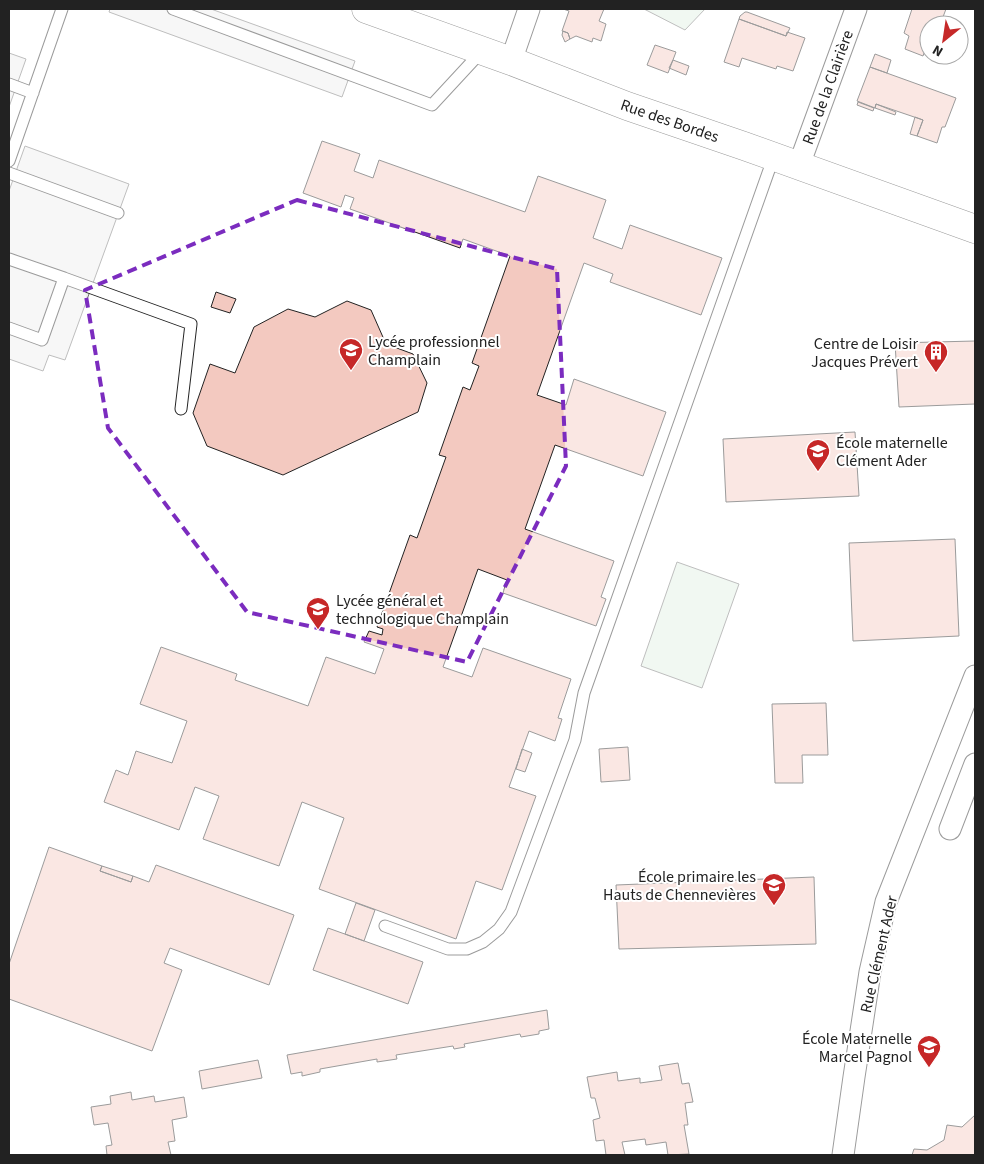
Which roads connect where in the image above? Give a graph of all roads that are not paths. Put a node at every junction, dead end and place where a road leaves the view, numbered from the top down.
1 (62, 9) edge
2 (173, 9) edge
3 (366, 9) edge
4 (529, 9) edge
5 (856, 9) edge
6 (482, 51) junction
7 (511, 61) junction
8 (9, 84) edge
9 (33, 93) junction
10 (9, 161) edge
11 (786, 161) junction
12 (9, 173) edge
13 (118, 213) dead end
14 (975, 229) edge
15 (9, 259) edge
16 (64, 278) junction
17 (9, 328) edge
18 (181, 410) dead end
19 (975, 676) edge
20 (975, 764) edge
21 (970, 797) edge
22 (950, 830) dead end
23 (385, 926) dead end
24 (843, 1155) edge

1 - 9 lane
2 - 6 lane
3 - 6 street, Rue des Bordes
4 - 7 street
5 - 11 street, Rue de la Clairière
6 - 7 street, Rue des Bordes
7 - 11 street, Rue des Bordes
8 - 9 lane
9 - 10 lane
11 - 14 street, Rue des Bordes
11 - 23 lane
12 - 13 lane
15 - 16 lane
16 - 17 lane
16 - 18 lane
19 - 24 street, Rue Clément Ader
20 - 21 street
21 - 22 street

